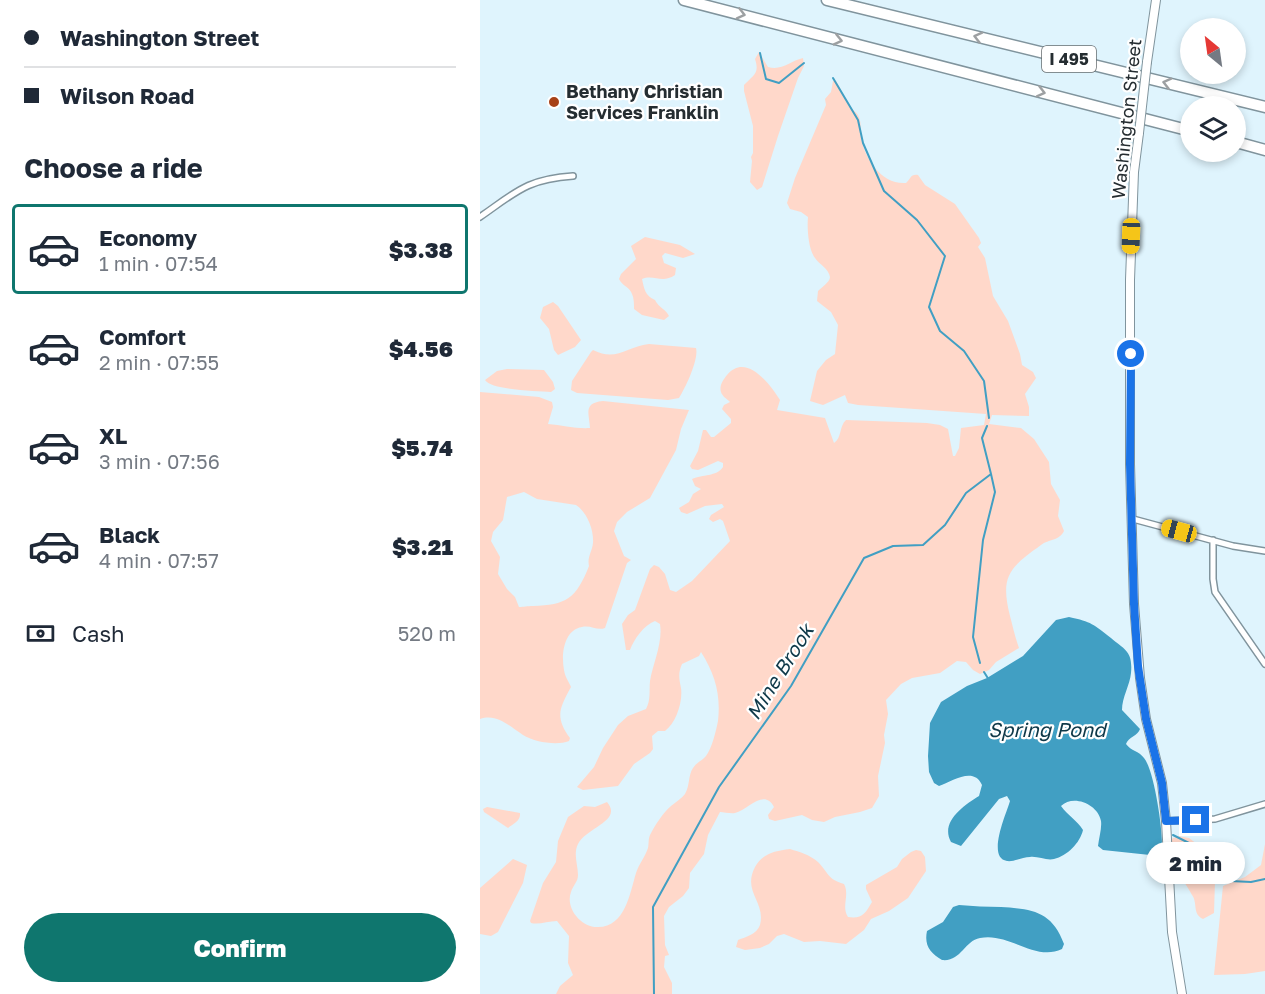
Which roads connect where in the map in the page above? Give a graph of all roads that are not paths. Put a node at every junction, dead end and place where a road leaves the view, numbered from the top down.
1 (684, 0) edge
2 (827, 0) edge
3 (1156, 0) edge
4 (1265, 107) edge
5 (1180, 128) edge
6 (1246, 145) edge
7 (1265, 150) edge
8 (573, 176) dead end
9 (480, 217) edge
10 (1133, 519) junction
11 (1213, 540) junction
12 (1265, 551) edge
13 (1265, 664) edge
14 (1265, 804) edge
15 (1166, 821) junction
16 (1182, 994) edge

1 -> 5 highway, I 495
4 -> 2 highway, I 495
3 - 10 main road, Washington Street, bridge
6 - 7 highway
8 - 9 street
10 - 11 street
10 - 15 main road, Washington Street
11 - 12 street
11 - 13 street
14 - 15 street
15 - 16 main road, Washington Street

